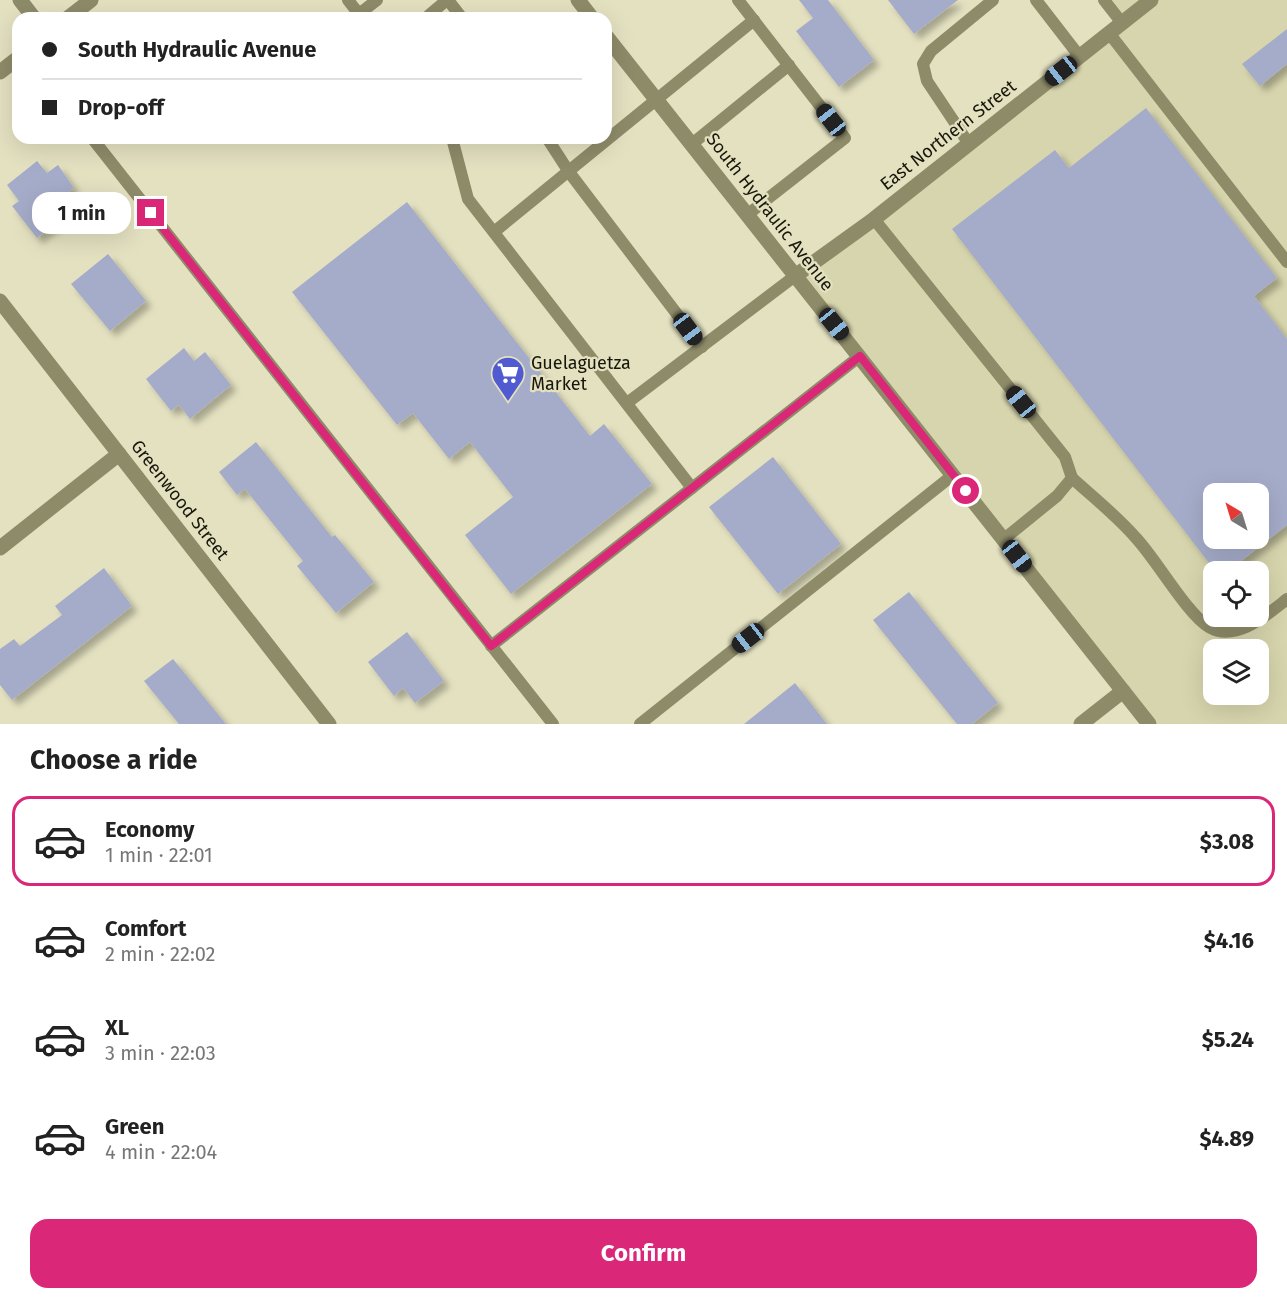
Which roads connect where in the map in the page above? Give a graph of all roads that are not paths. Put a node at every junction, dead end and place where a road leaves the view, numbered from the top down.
1 (20, 0) edge
2 (91, 0) edge
3 (348, 0) edge
4 (376, 0) edge
5 (448, 0) edge
6 (578, 0) edge
7 (738, 0) edge
8 (993, 0) edge
9 (1036, 0) edge
10 (1104, 0) edge
11 (1151, 0) edge
12 (29, 12) edge
13 (76, 12) edge
14 (358, 12) edge
15 (365, 12) edge
16 (433, 12) edge
17 (457, 12) edge
18 (587, 12) edge
19 (754, 20) junction
20 (1116, 28) junction
21 (612, 43) edge
22 (1080, 57) junction
23 (12, 63) edge
24 (789, 65) junction
25 (0, 72) edge
26 (656, 98) junction
27 (612, 135) edge
28 (97, 144) edge
29 (454, 144) edge
30 (551, 144) edge
31 (602, 144) edge
32 (692, 144) junction
33 (969, 144) junction
34 (569, 172) junction
35 (747, 215) junction
36 (874, 219) junction
37 (494, 232) junction
38 (1287, 262) edge
39 (795, 276) junction
40 (0, 301) edge
41 (702, 347) junction
42 (860, 356) junction
43 (627, 403) junction
44 (119, 454) junction
45 (953, 476) junction
46 (1072, 478) junction
47 (692, 488) junction
48 (1004, 539) junction
49 (0, 548) edge
50 (1287, 599) edge
51 (491, 646) junction
52 (1123, 690) junction
53 (329, 724) edge
54 (553, 724) edge
55 (640, 724) edge
56 (1081, 724) edge
57 (1149, 724) edge

1 - 12 street
2 - 13 street
3 - 14 lane
4 - 15 lane
5 - 16 lane
5 - 17 lane
6 - 18 street
7 - 19 lane
8 - 33 lane
9 - 22 lane
10 - 20 lane
11 - 20 street, East Northern Street
19 - 24 lane
19 - 26 lane
20 - 22 street, East Northern Street
20 - 38 lane
21 - 26 street, South Hydraulic Avenue
22 - 33 street, East Northern Street
23 - 25 street
24 - 32 lane
24 - 35 lane
26 - 27 lane
26 - 32 street, South Hydraulic Avenue
28 - 51 lane
29 - 37 lane
30 - 34 lane
31 - 34 lane
32 - 35 street, South Hydraulic Avenue
33 - 36 street, East Northern Street
34 - 37 lane
34 - 41 lane
35 - 39 street, South Hydraulic Avenue
36 - 39 street, East Northern Street
36 - 46 lane
37 - 43 lane
39 - 41 lane
39 - 42 street, South Hydraulic Avenue
40 - 44 street, Greenwood Street
41 - 43 lane
42 - 45 street, South Hydraulic Avenue
42 - 47 lane
43 - 47 lane
44 - 49 street
44 - 53 street, Greenwood Street
45 - 48 street, South Hydraulic Avenue
45 - 55 lane
46 - 48 lane
46 - 50 lane
47 - 51 lane
48 - 52 street, South Hydraulic Avenue
51 - 54 lane
52 - 56 street
52 - 57 street, South Hydraulic Avenue

